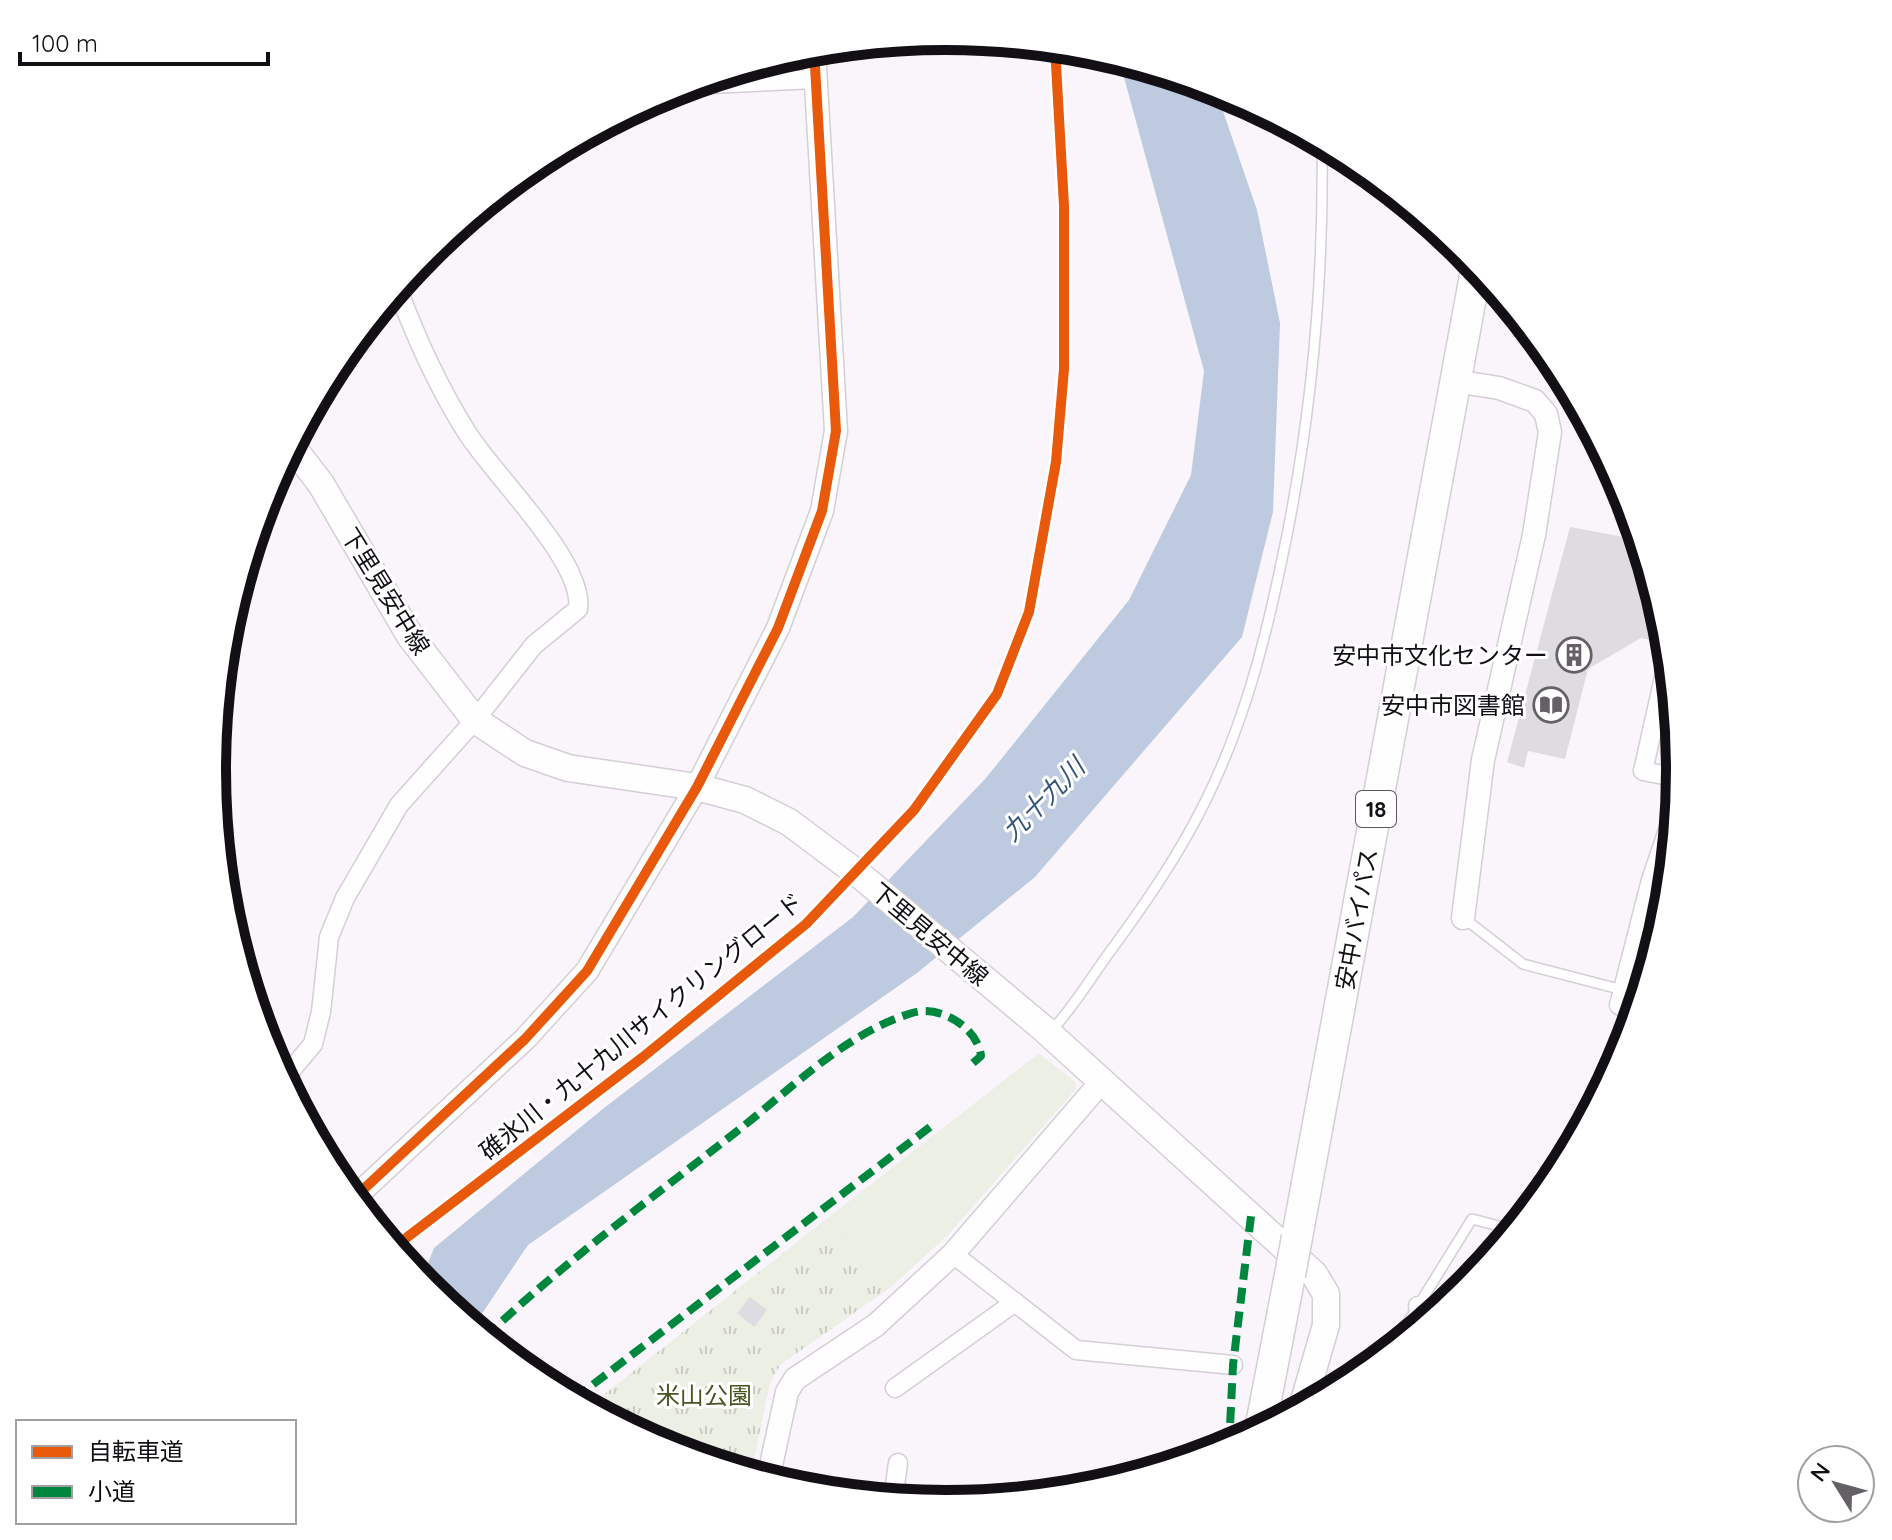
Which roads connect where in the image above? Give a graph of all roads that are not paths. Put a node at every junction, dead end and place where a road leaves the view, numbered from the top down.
1 (815, 62) edge
2 (816, 79) junction
3 (732, 83) edge
4 (1322, 156) edge
5 (1474, 281) edge
6 (402, 299) edge
7 (1455, 381) junction
8 (299, 455) edge
9 (1661, 690) edge
10 (475, 720) junction
11 (1666, 775) edge
12 (697, 787) junction
13 (1653, 904) edge
14 (1463, 918) joint
15 (1623, 990) junction
16 (1625, 1008) edge
17 (1046, 1031) junction
18 (292, 1070) edge
19 (1103, 1080) junction
20 (362, 1191) edge
21 (1502, 1227) edge
22 (953, 1254) junction
23 (1015, 1302) junction
24 (1418, 1306) junction
25 (1420, 1312) edge
26 (1409, 1321) edge
27 (1233, 1365) dead end
28 (895, 1388) dead end
29 (1306, 1394) edge
30 (1263, 1417) edge
31 (898, 1463) dead end
32 (771, 1468) edge
33 (895, 1488) edge

1 - 2 street
2 - 3 street
2 - 12 street
4 - 17 lane
5 - 7 highway, 安中バイパス / 18
6 - 10 street
7 - 14 street
7 - 30 highway, 安中バイパス / 18, bridge
8 - 10 main road, 下里見安中線
9 - 11 street
10 - 12 main road, 下里見安中線
10 - 18 street
12 - 17 main road, 下里見安中線
12 - 20 street
13 - 15 street
14 - 15 lane
15 - 16 street
17 - 19 main road, 下里見安中線
19 - 22 street
19 - 29 main road, 下里見安中線
21 - 24 lane
22 - 23 street
22 - 32 street
23 - 27 street
23 - 28 street
24 - 25 street
24 - 26 lane
31 - 33 street

